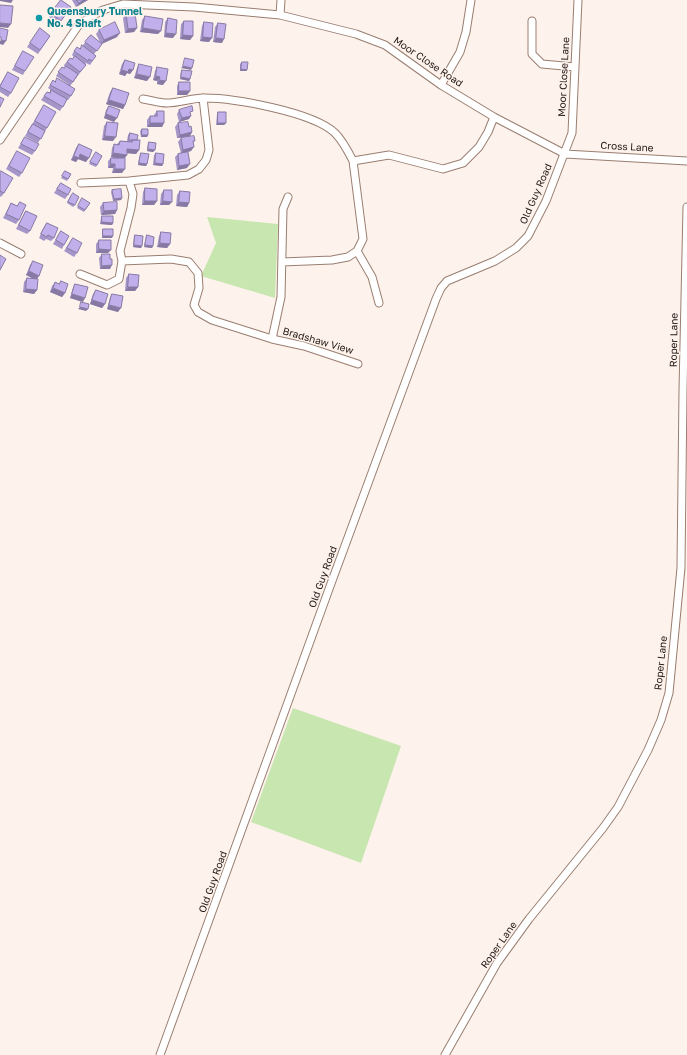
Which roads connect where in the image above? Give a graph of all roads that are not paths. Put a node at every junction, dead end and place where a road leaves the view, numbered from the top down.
1 (281, 0) edge
2 (471, 0) edge
3 (578, 0) edge
4 (194, 3) edge
5 (280, 15) junction
6 (532, 21) dead end
7 (575, 67) junction
8 (441, 85) junction
9 (203, 98) junction
10 (143, 99) dead end
11 (494, 117) junction
12 (0, 140) edge
13 (565, 154) junction
14 (353, 161) junction
15 (687, 161) edge
16 (129, 181) junction
17 (80, 183) dead end
18 (288, 197) dead end
19 (687, 207) edge
20 (0, 243) edge
21 (357, 251) junction
22 (21, 254) dead end
23 (122, 261) junction
24 (282, 262) junction
25 (80, 274) dead end
26 (379, 303) dead end
27 (272, 339) junction
28 (358, 364) dead end
29 (684, 478) edge
30 (160, 1055) edge
31 (444, 1055) edge

1 - 5 street
2 - 8 street
3 - 7 street, Moor Close Lane
4 - 5 street, Moor Close Road
4 - 12 street, Moor Close Road
5 - 8 street, Moor Close Road
6 - 7 street
7 - 13 street, Moor Close Lane
8 - 11 street, Moor Close Road
9 - 10 street
9 - 14 street
9 - 16 street
11 - 13 street, Moor Close Road
11 - 14 street
13 - 15 street, Cross Lane
13 - 30 street, Old Guy Road
14 - 21 street
16 - 17 street
16 - 23 street
18 - 24 street, Bradshaw View
19 - 29 street, Roper Lane
20 - 22 street
21 - 24 street
21 - 26 street
23 - 25 street
23 - 27 street, Bradshaw View
24 - 27 street, Bradshaw View
27 - 28 street, Bradshaw View
29 - 31 street, Roper Lane

